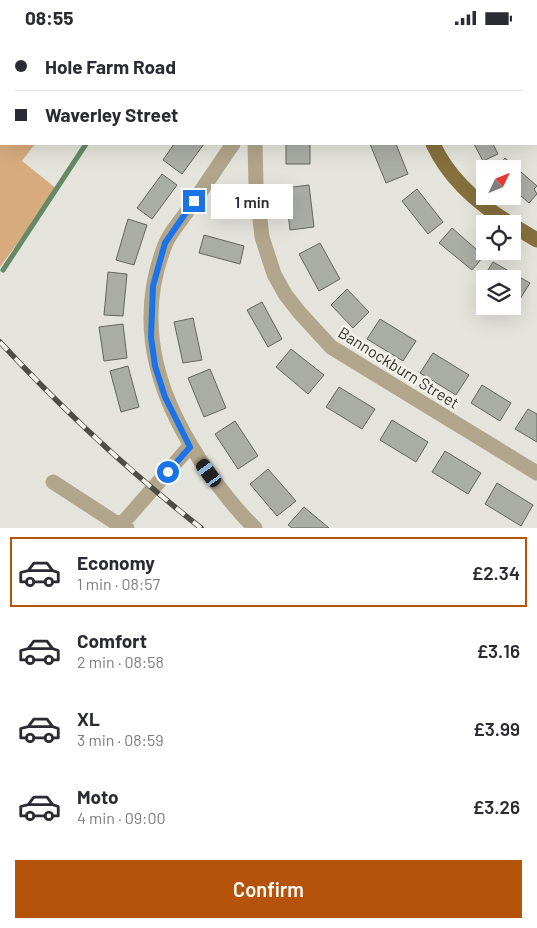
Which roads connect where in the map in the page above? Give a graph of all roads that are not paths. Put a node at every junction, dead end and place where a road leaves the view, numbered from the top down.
1 (232, 145) edge
2 (255, 145) edge
3 (433, 145) edge
4 (500, 215) edge
5 (521, 230) edge
6 (537, 240) edge
7 (190, 447) junction
8 (537, 473) edge
9 (53, 482) dead end
10 (125, 526) edge
11 (255, 528) edge

1 - 7 street
2 - 8 street, Bannockburn Street
3 - 4 main road
5 - 6 main road
7 - 10 street
7 - 11 street
9 - 10 street

